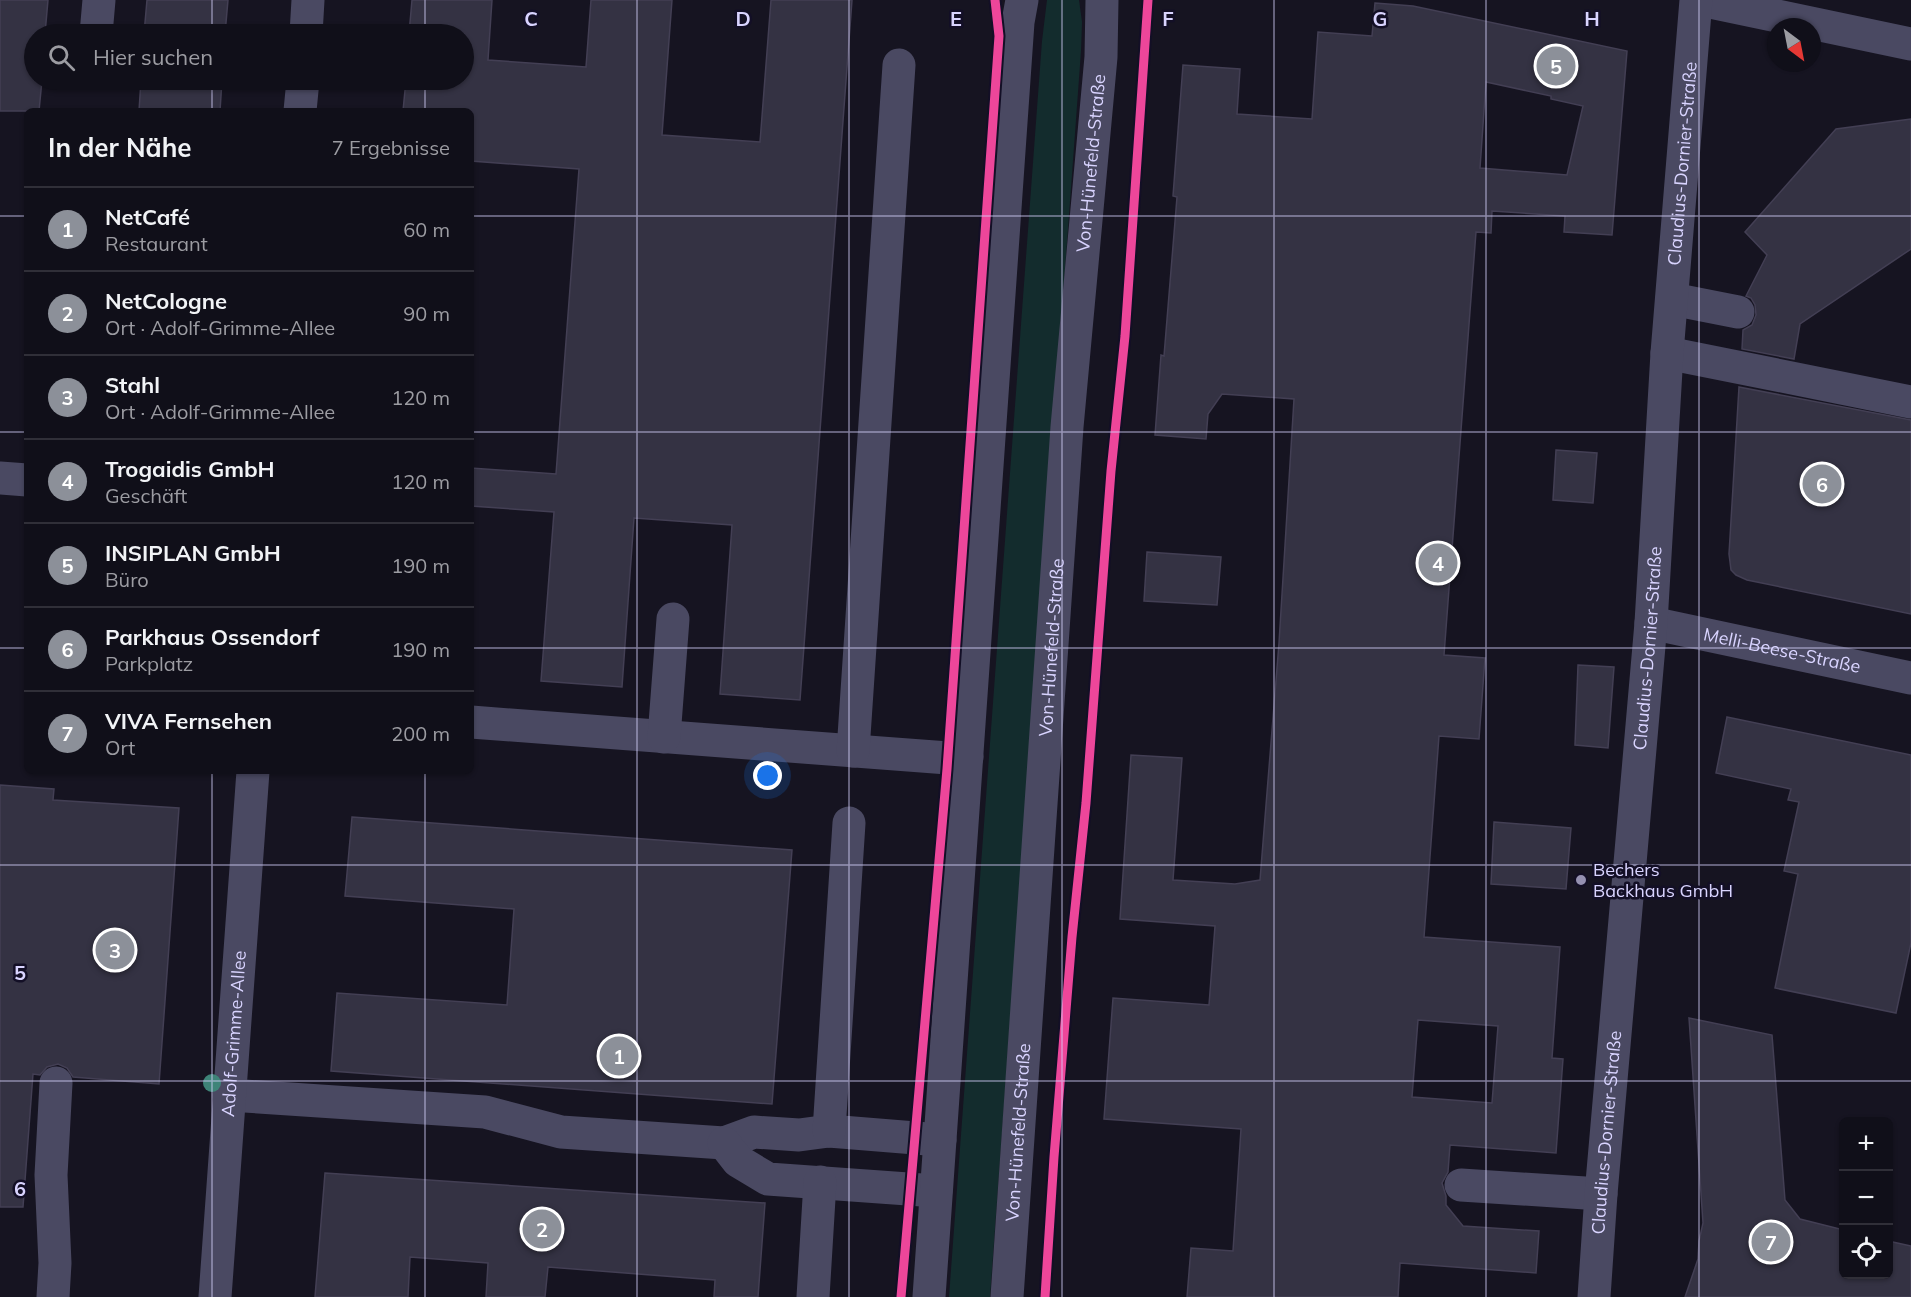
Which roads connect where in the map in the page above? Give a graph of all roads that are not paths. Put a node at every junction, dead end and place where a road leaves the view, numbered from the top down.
1 (99, 0) edge
2 (308, 0) edge
3 (1102, 0) edge
4 (1699, 0) edge
5 (1017, 8) edge
6 (97, 24) edge
7 (307, 24) edge
8 (1911, 44) edge
9 (899, 65) dead end
10 (302, 90) edge
11 (300, 108) edge
12 (1672, 299) junction
13 (1738, 312) dead end
14 (1667, 353) junction
15 (1911, 402) edge
16 (0, 478) edge
17 (24, 480) edge
18 (673, 619) dead end
19 (1651, 623) junction
20 (1911, 678) edge
21 (474, 722) edge
22 (664, 737) junction
23 (853, 752) junction
24 (967, 757) junction
25 (253, 774) edge
26 (849, 823) dead end
27 (56, 1083) dead end
28 (229, 1095) junction
29 (829, 1131) junction
30 (940, 1140) junction
31 (724, 1143) junction
32 (820, 1182) junction
33 (1461, 1185) dead end
34 (936, 1191) junction
35 (1600, 1194) junction
36 (53, 1297) edge
37 (215, 1297) edge
38 (813, 1297) edge
39 (929, 1297) edge
40 (1007, 1297) edge
41 (1594, 1297) edge

1 - 6 street
2 - 7 street
3 - 40 street, Von-Hünefeld-Straße
4 - 8 street
4 - 12 street, Claudius-Dornier-Straße
5 - 24 street
9 - 23 street
10 - 11 street
12 - 13 street
12 - 14 street, Claudius-Dornier-Straße
14 - 15 street
14 - 19 street, Claudius-Dornier-Straße
16 - 17 street
18 - 22 street
19 - 20 street, Melli-Beese-Straße
19 - 35 street, Claudius-Dornier-Straße
21 - 22 street
22 - 23 street
23 - 24 street
24 - 30 street
25 - 28 street, Adolf-Grimme-Allee
26 - 29 street
27 - 36 street
28 - 31 street
28 - 37 street, Adolf-Grimme-Allee
29 - 30 street
29 - 31 street
30 - 34 street
31 - 32 street
32 - 34 street
32 - 38 street
33 - 35 street
34 - 39 street
35 - 41 street, Claudius-Dornier-Straße

